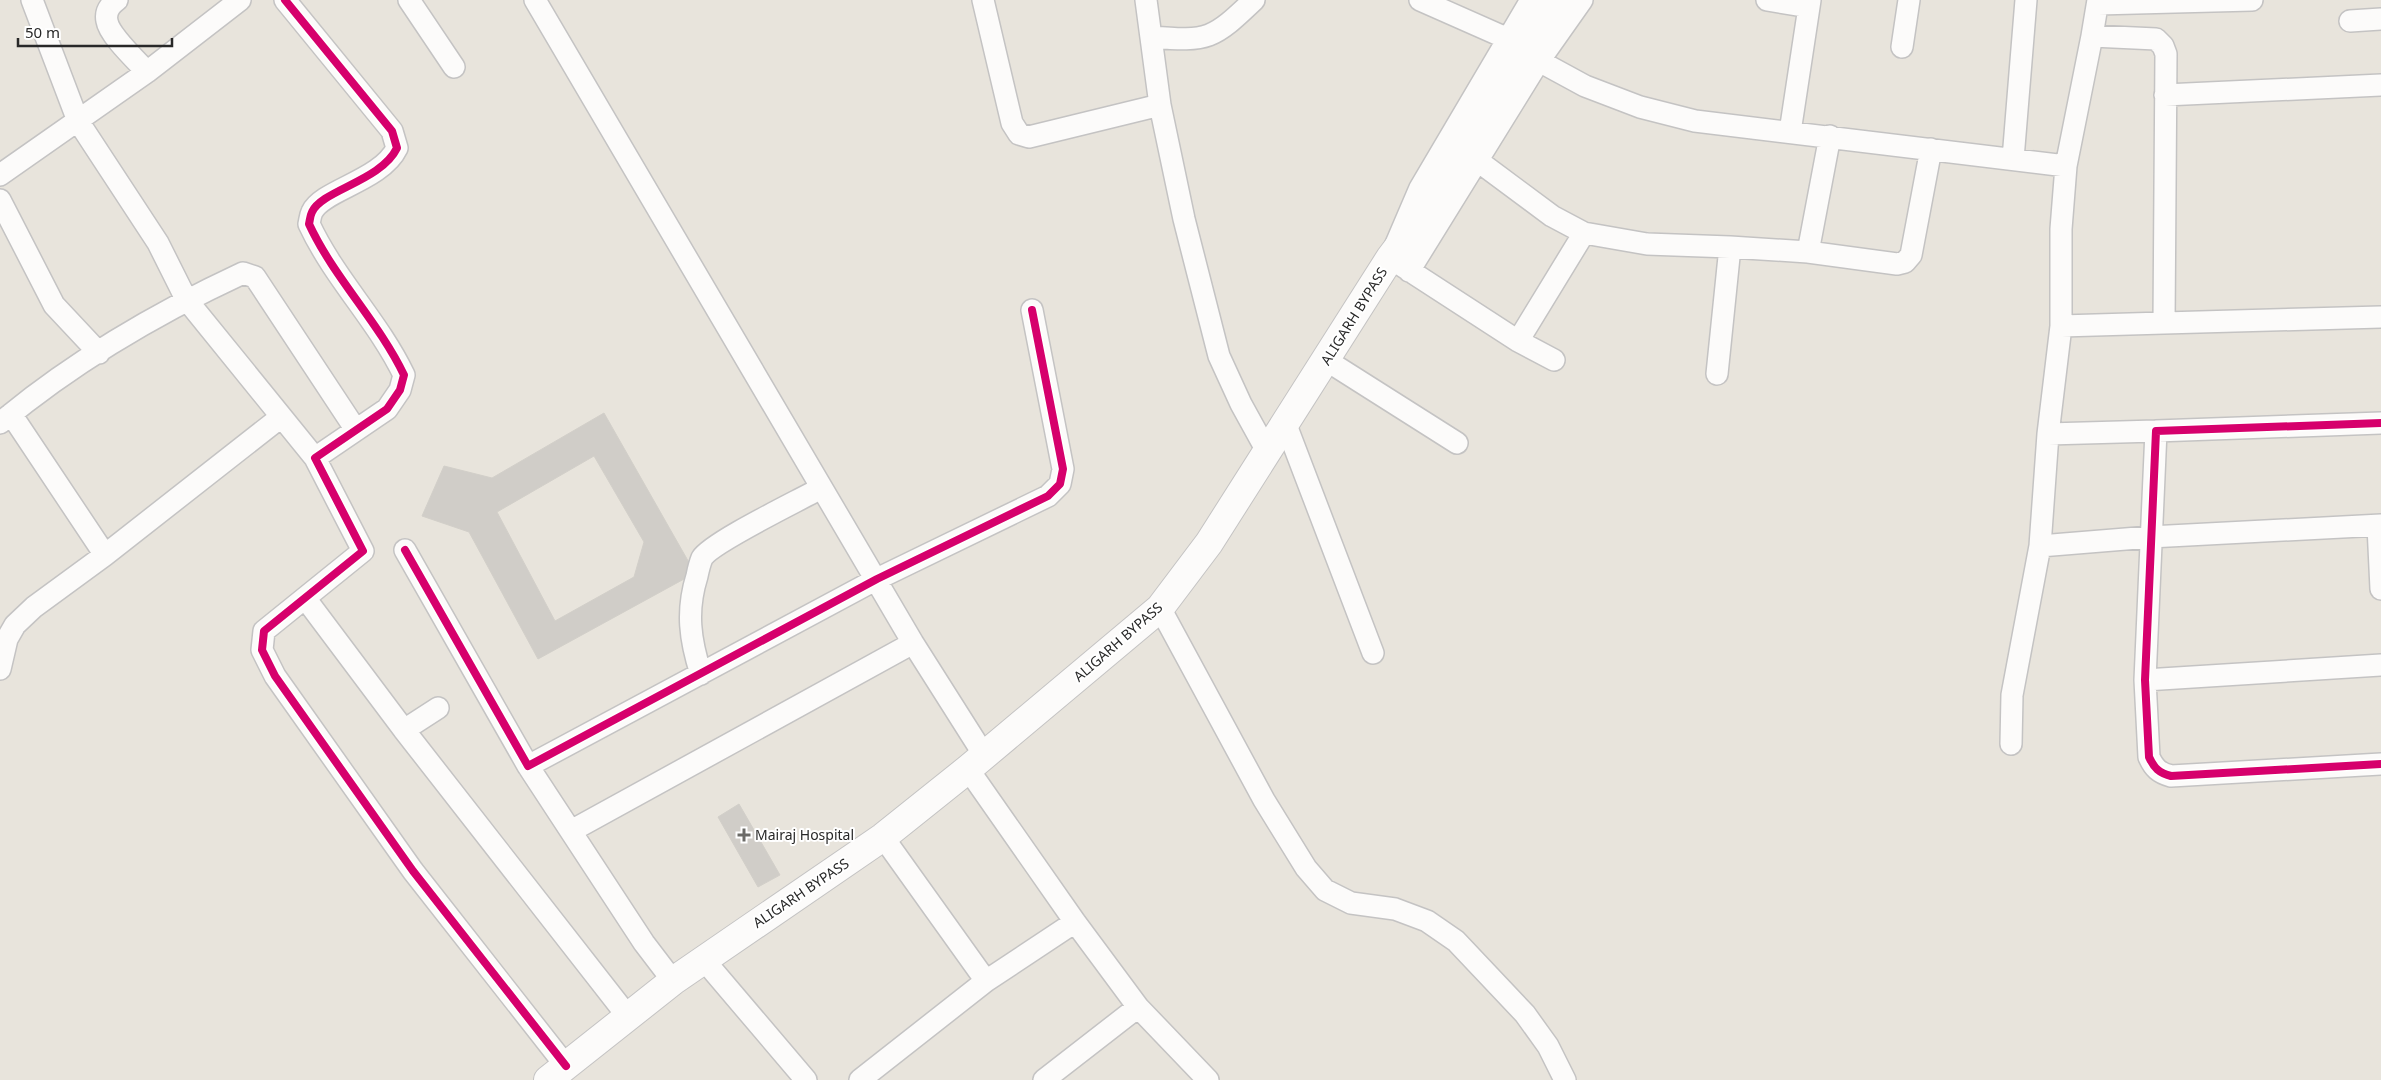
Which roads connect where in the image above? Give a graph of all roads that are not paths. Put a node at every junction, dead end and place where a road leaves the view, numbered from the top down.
1 (32, 0) edge
2 (116, 0) edge
3 (240, 0) edge
4 (284, 0) edge
5 (409, 0) edge
6 (534, 0) edge
7 (983, 0) edge
8 (1146, 0) edge
9 (1254, 0) edge
10 (1420, 0) edge
11 (1531, 0) edge
12 (1556, 0) edge
13 (1582, 0) edge
14 (1767, 0) edge
15 (1909, 0) edge
16 (2026, 0) edge
17 (2252, 0) edge
18 (2098, 2) edge
19 (1810, 4) edge
20 (2381, 19) edge
21 (2350, 20) dead end
22 (2092, 36) junction
23 (1152, 37) junction
24 (1506, 38) junction
25 (1902, 47) dead end
26 (1539, 61) junction
27 (454, 67) dead end
28 (147, 72) junction
29 (2381, 85) edge
30 (2165, 95) junction
31 (1160, 105) junction
32 (78, 121) junction
33 (1790, 132) junction
34 (1830, 136) junction
35 (1931, 149) junction
36 (2013, 159) junction
37 (1478, 161) junction
38 (2066, 166) junction
39 (0, 175) edge
40 (0, 200) edge
41 (1584, 233) junction
42 (1730, 248) junction
43 (1808, 252) junction
44 (1400, 265) junction
45 (186, 299) junction
46 (1032, 310) dead end
47 (2381, 317) edge
48 (2164, 323) junction
49 (2061, 326) junction
50 (1518, 341) junction
51 (99, 353) junction
52 (1326, 360) junction
53 (1554, 360) dead end
54 (1717, 374) dead end
55 (281, 417) junction
56 (5, 419) edge
57 (2381, 423) edge
58 (1286, 425) junction
59 (356, 430) junction
60 (2156, 431) junction
61 (2048, 434) junction
62 (1458, 443) dead end
63 (1268, 453) junction
64 (315, 458) junction
65 (821, 488) junction
66 (2380, 526) edge
67 (2150, 537) junction
68 (2040, 546) junction
69 (405, 550) dead end
70 (105, 555) junction
71 (877, 579) junction
72 (2381, 589) edge
73 (305, 598) junction
74 (1160, 608) junction
75 (913, 643) junction
76 (1373, 654) dead end
77 (2381, 665) edge
78 (0, 669) edge
79 (701, 674) junction
80 (2146, 680) junction
81 (438, 708) dead end
82 (404, 730) junction
83 (2011, 744) dead end
84 (976, 762) junction
85 (2381, 764) edge
86 (528, 766) junction
87 (571, 831) junction
88 (883, 837) junction
89 (1075, 922) junction
90 (704, 960) junction
91 (674, 981) junction
92 (986, 981) junction
93 (1138, 1007) junction
94 (629, 1018) junction
95 (557, 1073) edge
96 (869, 1077) edge
97 (806, 1080) edge
98 (1044, 1080) edge
99 (1208, 1080) edge
100 (1565, 1080) edge

1 - 32 street
2 - 28 street
3 - 28 street
4 - 59 street
5 - 27 street
6 - 65 street
7 - 31 street
8 - 23 street
9 - 23 street
10 - 24 street
11 - 24 street
12 - 44 main road, ALIGARH BYPASS
13 - 26 street
14 - 19 street
15 - 25 street
16 - 36 street
17 - 18 street
18 - 22 street
19 - 33 street
20 - 21 street
22 - 30 street
22 - 38 street
23 - 31 street
24 - 44 street
26 - 33 street
26 - 37 street
28 - 32 street
29 - 30 street
30 - 48 street
31 - 63 street
32 - 39 street
32 - 45 street
33 - 34 street
34 - 35 street
34 - 43 street
35 - 36 street
35 - 43 street
36 - 38 street
37 - 41 street
37 - 44 street
38 - 49 street
40 - 51 street
41 - 42 street
41 - 50 street
42 - 43 street
42 - 54 street
44 - 50 street
44 - 52 main road, ALIGARH BYPASS
45 - 51 street
45 - 55 street
45 - 59 street
46 - 71 street
47 - 48 street
48 - 49 street
49 - 61 street
50 - 53 street
51 - 56 street
52 - 58 main road, ALIGARH BYPASS
52 - 62 street
55 - 64 street
55 - 70 street
56 - 70 street
57 - 60 street
58 - 63 main road, ALIGARH BYPASS
58 - 76 street
59 - 64 street
60 - 61 street
60 - 67 street
61 - 68 street
63 - 74 main road, ALIGARH BYPASS
64 - 73 street
65 - 71 street
65 - 79 street
66 - 67 street
66 - 72 street
67 - 68 street
67 - 80 street
68 - 83 street
69 - 86 street
70 - 78 street
71 - 75 street
71 - 79 street
73 - 82 street
73 - 95 street
74 - 84 main road, ALIGARH BYPASS
74 - 100 street
75 - 84 street
75 - 87 street
77 - 80 street
79 - 86 street
80 - 85 street
81 - 82 street
82 - 94 street
84 - 88 main road, ALIGARH BYPASS
84 - 89 street
86 - 87 street
87 - 91 street
88 - 90 main road, ALIGARH BYPASS
88 - 92 street
89 - 92 street
89 - 93 street
90 - 91 main road, ALIGARH BYPASS
90 - 97 street
91 - 94 main road, ALIGARH BYPASS
92 - 96 street
93 - 98 street
93 - 99 street
94 - 95 main road, ALIGARH BYPASS

